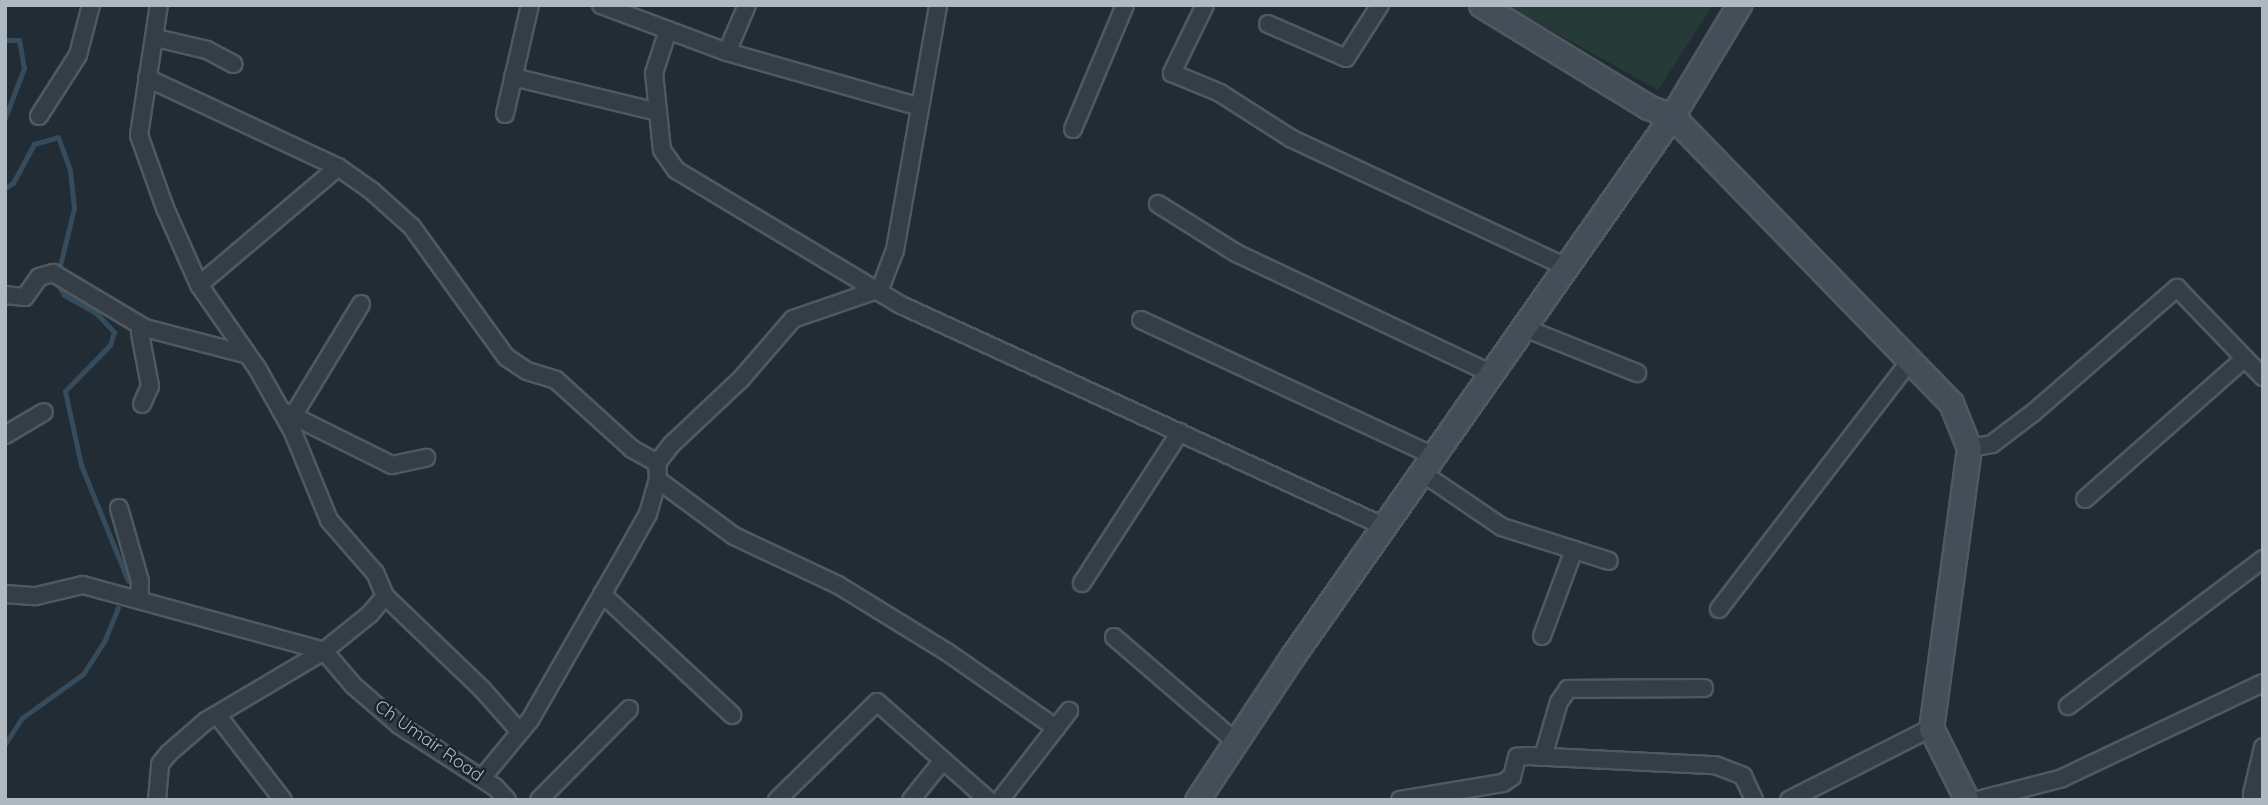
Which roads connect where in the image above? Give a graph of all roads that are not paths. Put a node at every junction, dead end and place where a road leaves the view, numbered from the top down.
1 (91, 5) edge
2 (159, 5) edge
3 (530, 5) edge
4 (601, 5) edge
5 (747, 5) edge
6 (938, 5) edge
7 (1125, 5) edge
8 (1205, 5) edge
9 (1380, 5) edge
10 (1481, 5) edge
11 (1739, 5) edge
12 (645, 13) edge
13 (1268, 24) dead end
14 (668, 30) junction
15 (156, 38) junction
16 (727, 52) junction
17 (233, 64) dead end
18 (513, 77) junction
19 (147, 78) junction
20 (920, 107) junction
21 (658, 113) junction
22 (505, 114) dead end
23 (39, 116) dead end
24 (1672, 116) junction
25 (1073, 128) dead end
26 (338, 167) junction
27 (1158, 204) dead end
28 (1564, 266) junction
29 (200, 285) junction
30 (880, 289) junction
31 (5, 295) edge
32 (361, 304) dead end
33 (1141, 320) dead end
34 (1522, 327) junction
35 (145, 328) junction
36 (245, 354) junction
37 (2245, 358) junction
38 (1910, 361) junction
39 (1490, 373) junction
40 (1637, 373) dead end
41 (2263, 377) edge
42 (142, 404) dead end
43 (44, 412) dead end
44 (287, 413) junction
45 (1180, 432) junction
46 (5, 435) edge
47 (1969, 449) junction
48 (426, 458) dead end
49 (657, 463) junction
50 (1427, 463) junction
51 (658, 480) junction
52 (2085, 499) dead end
53 (119, 508) dead end
54 (1383, 526) junction
55 (1574, 550) junction
56 (2263, 559) edge
57 (1609, 561) dead end
58 (1082, 583) dead end
59 (5, 594) edge
60 (602, 594) junction
61 (385, 596) junction
62 (139, 600) junction
63 (1719, 609) dead end
64 (1542, 636) dead end
65 (1114, 638) dead end
66 (324, 651) junction
67 (2263, 683) edge
68 (1704, 688) dead end
69 (2068, 706) dead end
70 (629, 709) dead end
71 (1069, 711) dead end
72 (732, 715) dead end
73 (218, 716) junction
74 (1056, 728) junction
75 (1931, 728) junction
76 (520, 732) junction
77 (1236, 742) junction
78 (2263, 747) edge
79 (1543, 757) junction
80 (943, 760) junction
81 (482, 778) junction
82 (1453, 796) edge
83 (157, 800) edge
84 (283, 800) edge
85 (507, 800) edge
86 (539, 800) edge
87 (777, 800) edge
88 (911, 800) edge
89 (988, 800) edge
90 (1000, 800) edge
91 (1197, 800) edge
92 (1400, 800) edge
93 (1754, 800) edge
94 (1790, 800) edge
95 (1967, 800) edge
96 (1978, 800) edge
97 (2255, 800) edge

1 - 23 street
2 - 15 street
3 - 18 street
4 - 12 street
5 - 16 street
6 - 20 street
7 - 25 street
8 - 28 street
9 - 13 street
10 - 24 street
11 - 24 street
12 - 14 street
14 - 16 street
14 - 21 street
15 - 17 street
15 - 19 street
16 - 20 street
18 - 21 street
18 - 22 street
19 - 26 street
19 - 29 street
20 - 30 street
21 - 30 street
24 - 28 street
24 - 38 street
26 - 29 street
26 - 49 street
27 - 39 street
28 - 34 street
29 - 36 street
30 - 45 street
30 - 49 street
31 - 35 street
32 - 44 street
33 - 50 street
34 - 39 street
34 - 40 street
35 - 36 street
35 - 42 street
36 - 44 street
37 - 41 street
37 - 47 street
37 - 52 street
38 - 47 street
38 - 63 street
39 - 50 street
43 - 46 street
44 - 48 street
44 - 61 street
45 - 54 street
45 - 58 street
47 - 75 street
49 - 51 street
50 - 54 street
50 - 55 street
51 - 60 street
51 - 74 street
53 - 62 street
54 - 77 street
55 - 57 street
55 - 64 street
56 - 69 street
59 - 62 street
60 - 72 street
60 - 76 street
61 - 66 street
61 - 76 street
62 - 66 street
65 - 77 street
66 - 73 street
66 - 81 street, Ch Umair Road
67 - 96 street
68 - 79 street
70 - 86 street
71 - 74 street
73 - 83 street
73 - 84 street
74 - 90 street
75 - 94 street
75 - 95 street
76 - 81 street
77 - 91 street
78 - 97 street
79 - 82 street
79 - 93 street
80 - 87 street
80 - 88 street
80 - 89 street
81 - 85 street, Ch Umair Road
82 - 92 street

